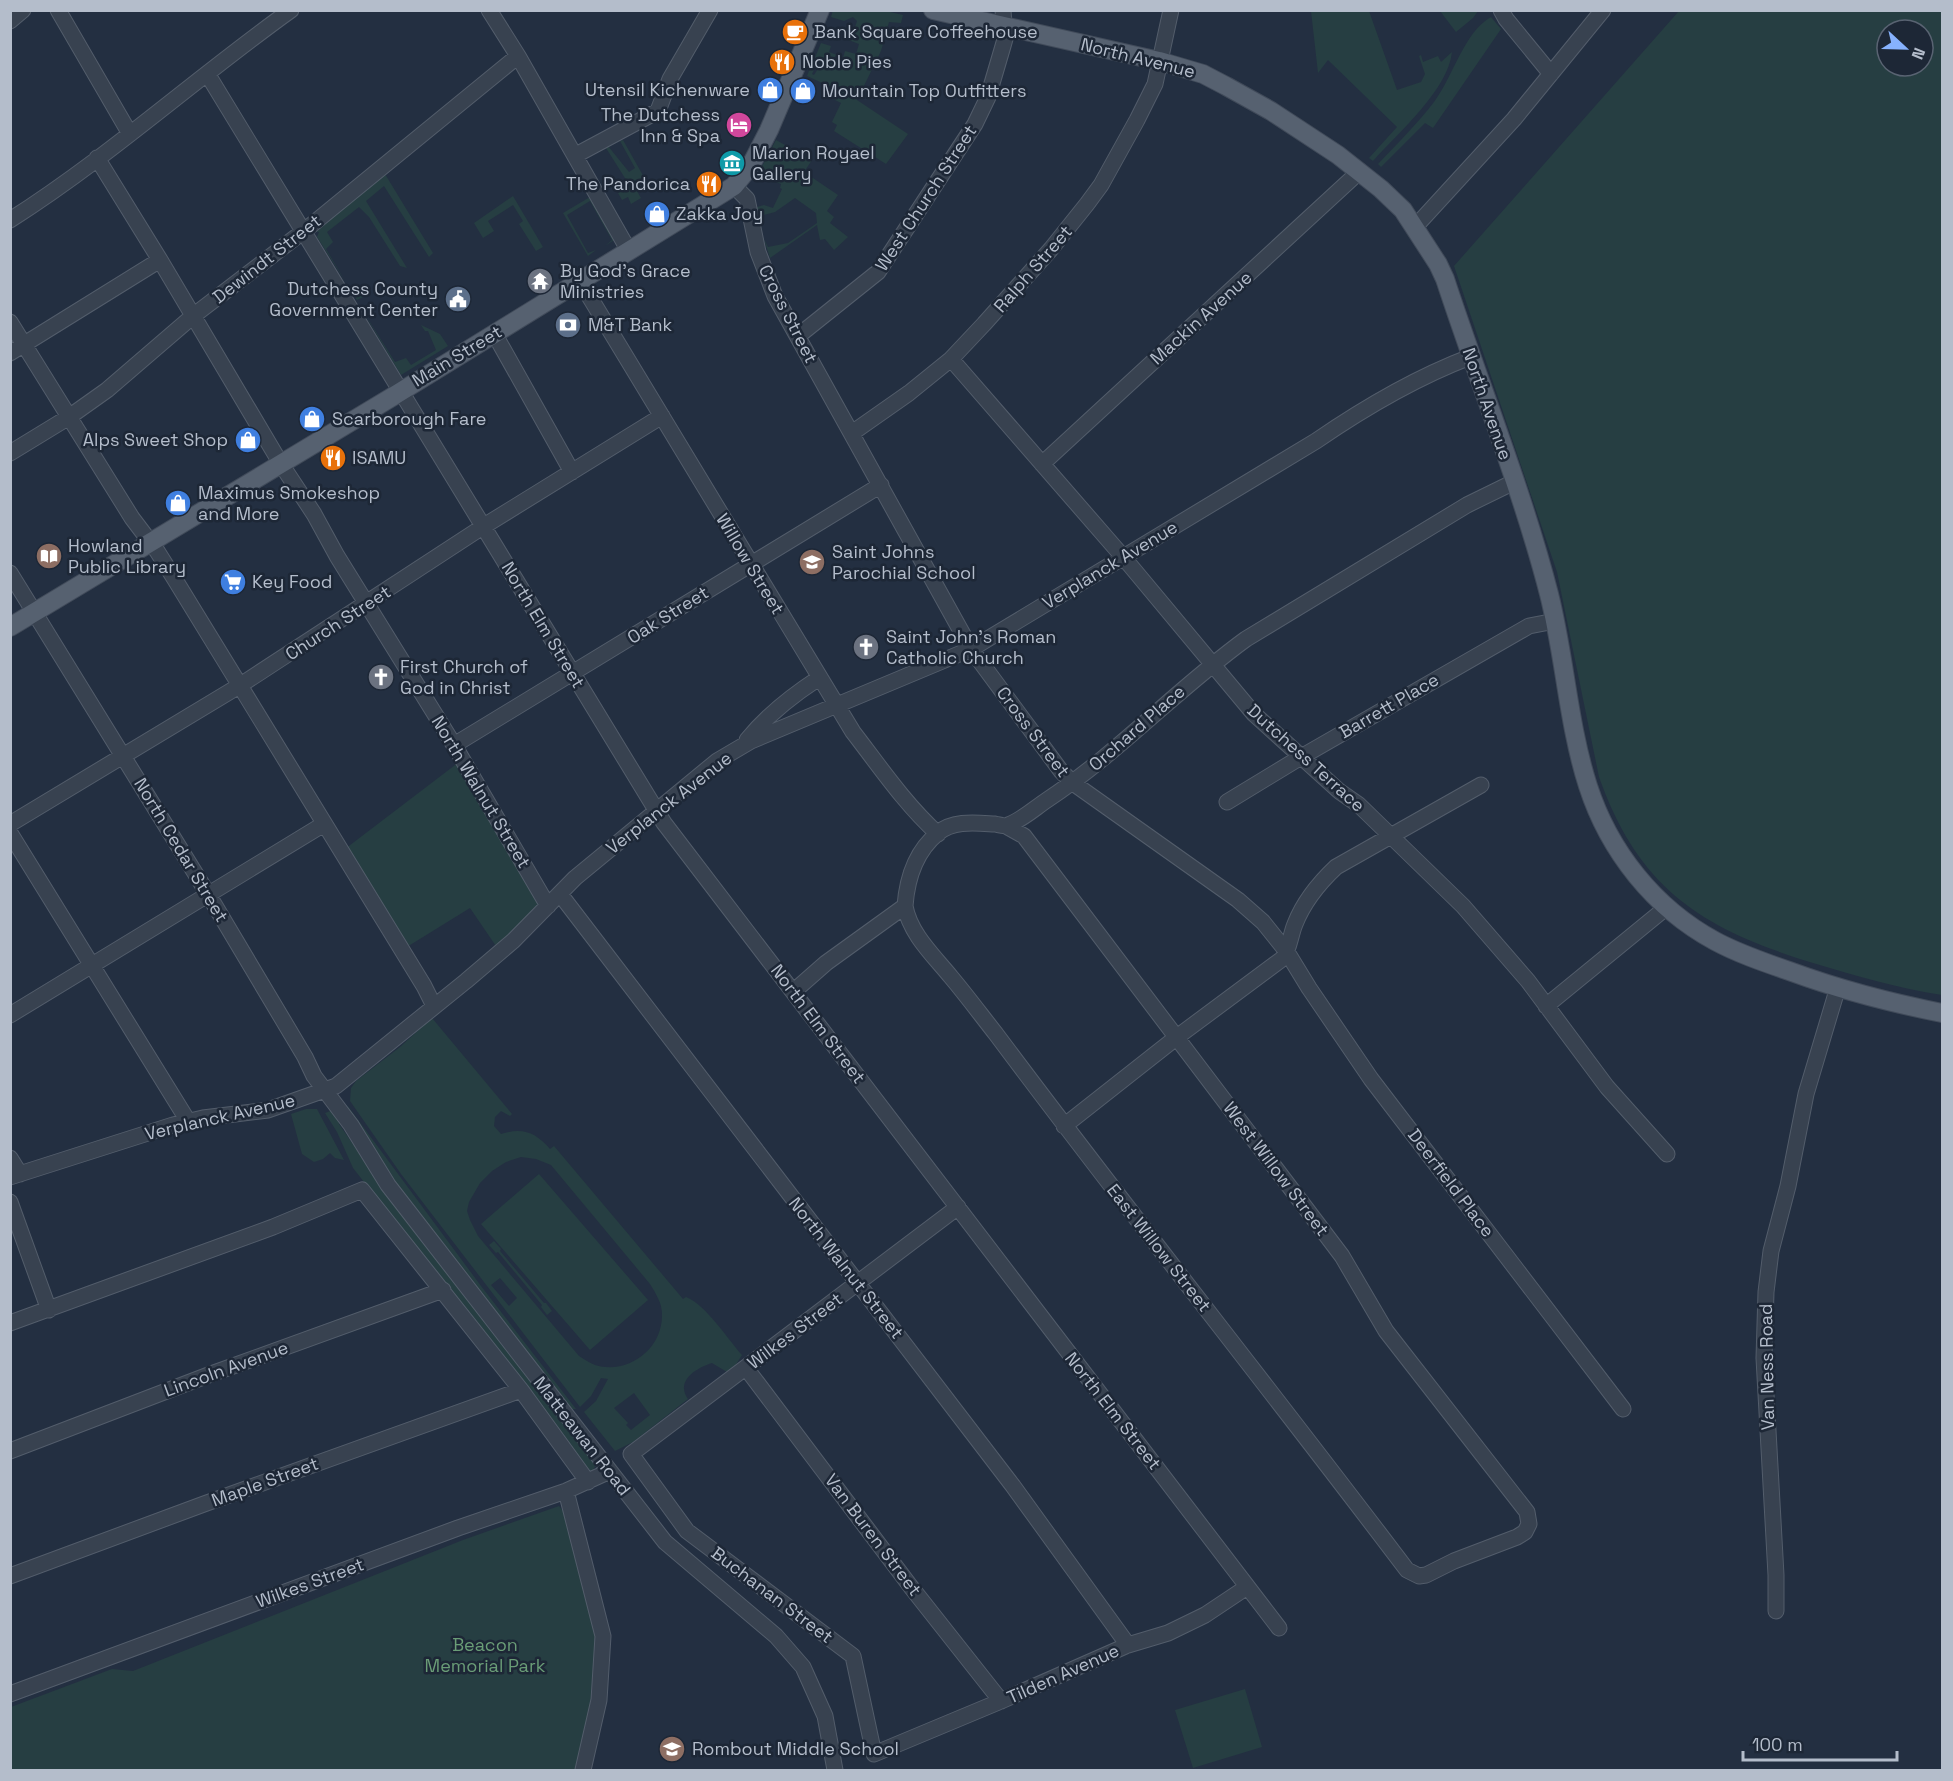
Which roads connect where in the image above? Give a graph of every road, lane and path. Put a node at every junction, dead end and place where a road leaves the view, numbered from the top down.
1 (23, 10) edge
2 (58, 10) edge
3 (291, 10) edge
4 (489, 10) edge
5 (710, 10) edge
6 (820, 10) edge
7 (933, 10) edge
8 (1171, 10) edge
9 (1501, 10) edge
10 (1604, 10) edge
11 (1004, 19) edge
12 (10, 21) edge
13 (518, 56) junction
14 (1159, 61) junction
15 (1551, 74) junction
16 (208, 75) junction
17 (130, 134) junction
18 (576, 155) junction
19 (97, 159) junction
20 (1360, 171) junction
21 (734, 186) junction
22 (10, 220) edge
23 (1415, 227) junction
24 (303, 231) junction
25 (629, 251) junction
26 (160, 260) junction
27 (580, 281) junction
28 (193, 316) junction
29 (10, 322) edge
30 (494, 333) junction
31 (798, 336) junction
32 (25, 344) junction
33 (10, 353) edge
34 (1470, 357) junction
35 (951, 359) junction
36 (399, 392) junction
37 (662, 416) junction
38 (69, 417) junction
39 (852, 433) junction
40 (10, 453) edge
41 (281, 464) junction
42 (1042, 464) junction
43 (572, 472) junction
44 (1514, 482) junction
45 (881, 486) junction
46 (484, 526) junction
47 (150, 542) junction
48 (1124, 558) junction
49 (751, 565) junction
50 (10, 573) edge
51 (368, 604) junction
52 (35, 612) junction
53 (1555, 621) junction
54 (10, 627) edge
55 (970, 648) junction
56 (1212, 663) junction
57 (573, 674) junction
58 (819, 678) junction
59 (239, 686) junction
60 (837, 706) junction
61 (454, 745) junction
62 (742, 746) junction
63 (123, 756) junction
64 (1301, 757) junction
65 (1072, 783) junction
66 (1481, 785) dead end
67 (1227, 802) dead end
68 (656, 811) junction
69 (10, 824) edge
70 (324, 824) junction
71 (1006, 826) junction
72 (10, 834) edge
73 (938, 834) junction
74 (1390, 836) junction
75 (208, 894) junction
76 (560, 894) junction
77 (548, 906) junction
78 (905, 906) junction
79 (1667, 907) junction
80 (1287, 952) junction
81 (92, 965) junction
82 (1838, 987) junction
83 (793, 992) junction
84 (434, 1006) junction
85 (1546, 1006) junction
86 (1942, 1013) edge
87 (10, 1015) edge
88 (1177, 1037) junction
89 (326, 1090) junction
90 (188, 1121) junction
91 (1064, 1126) junction
92 (1667, 1154) dead end
93 (10, 1158) edge
94 (15, 1175) edge
95 (10, 1202) edge
96 (958, 1207) junction
97 (857, 1284) junction
98 (443, 1290) junction
99 (50, 1310) junction
100 (10, 1323) edge
101 (746, 1368) junction
102 (521, 1390) junction
103 (1623, 1409) dead end
104 (10, 1450) edge
105 (632, 1454) joint
106 (610, 1471) junction
107 (588, 1482) junction
108 (566, 1491) junction
109 (1426, 1575) joint
110 (10, 1576) edge
111 (1247, 1587) junction
112 (1776, 1611) dead end
113 (1279, 1628) dead end
114 (1128, 1645) junction
115 (10, 1694) edge
116 (1001, 1701) junction
117 (874, 1754) joint
118 (583, 1770) edge
119 (835, 1770) edge

1 - 12 street
2 - 17 street
3 - 16 street
4 - 13 street
5 - 18 street
6 - 21 main road, Main Street
7 - 11 main road, North Avenue
8 - 14 street, Ralph Street
9 - 15 street
10 - 15 street
11 - 14 main road, North Avenue
11 - 31 street, West Church Street
13 - 18 street
13 - 24 street, Dewindt Street
14 - 20 main road, North Avenue
14 - 35 street, Ralph Street
15 - 23 street
16 - 17 street
16 - 24 street, North Elm Street
17 - 19 street
18 - 25 street
19 - 22 street
19 - 26 street, North Walnut Street
20 - 23 main road, North Avenue
20 - 42 street, Mackin Avenue
21 - 25 main road, Main Street
21 - 31 street, Cross Street
23 - 34 main road, North Avenue
24 - 28 street, Dewindt Street
24 - 36 street, North Elm Street
25 - 27 main road, Main Street
26 - 28 street, North Walnut Street
26 - 32 street
27 - 30 main road, Main Street
27 - 37 street, Willow Street
28 - 38 street, Dewindt Street
28 - 41 street, North Walnut Street
29 - 32 street
30 - 36 main road, Main Street
30 - 43 street
31 - 39 street, Cross Street
32 - 33 street
32 - 38 street
34 - 44 main road, North Avenue
34 - 48 street, Verplanck Avenue
35 - 39 street, Ralph Street
35 - 42 street, Dutchess Terrace
36 - 41 main road, Main Street
36 - 46 street, North Elm Street
37 - 43 street, Church Street
37 - 49 street, Willow Street
38 - 40 street, Dewindt Street
38 - 47 street
39 - 45 street, Cross Street
41 - 47 main road, Main Street
41 - 51 street, North Walnut Street
42 - 48 street, Dutchess Terrace
43 - 46 street, Church Street
44 - 53 main road, North Avenue
44 - 56 street, Orchard Place
45 - 49 street, Oak Street
45 - 55 street, Cross Street
46 - 51 street, Church Street
46 - 57 street, North Elm Street
47 - 52 main road, Main Street
47 - 59 street
48 - 55 street, Verplanck Avenue
48 - 56 street, Dutchess Terrace
49 - 57 street, Oak Street
49 - 58 street, Willow Street
50 - 52 street, North Cedar Street
51 - 59 street, Church Street
51 - 61 street, North Walnut Street
52 - 54 main road, Main Street
52 - 63 street, North Cedar Street
53 - 64 street, Barrett Place
53 - 79 main road, North Avenue
55 - 60 street, Verplanck Avenue
55 - 65 street, Cross Street
56 - 64 street, Dutchess Terrace
56 - 65 street, Orchard Place
57 - 61 street, Oak Street
57 - 68 street, North Elm Street
58 - 60 street, Willow Street
58 - 62 street
59 - 63 street, Church Street
59 - 70 street
60 - 62 street, Verplanck Avenue
60 - 73 street, Willow Street
61 - 77 street, North Walnut Street
62 - 68 street, Verplanck Avenue
63 - 69 street, Church Street
63 - 75 street, North Cedar Street
64 - 67 street, Barrett Place
64 - 74 street, Dutchess Terrace
65 - 71 street, Orchard Place
65 - 80 street, Cross Street
66 - 74 street
68 - 76 street, Verplanck Avenue
68 - 83 street, North Elm Street
70 - 75 street
70 - 84 street
71 - 73 street
71 - 88 street, West Willow Street
72 - 81 street
73 - 78 street
74 - 80 street
74 - 85 street, Dutchess Terrace
75 - 81 street
75 - 89 street, North Cedar Street
76 - 77 street, Verplanck Avenue
76 - 97 street, North Walnut Street
77 - 84 street, Verplanck Avenue
78 - 83 street
78 - 91 street, East Willow Street
79 - 82 main road, North Avenue
79 - 85 street
80 - 88 street
80 - 103 street, Deerfield Place
81 - 87 street
81 - 90 street
82 - 86 main road, North Avenue
82 - 112 street, Van Ness Road
83 - 96 street, North Elm Street
84 - 89 street, Verplanck Avenue
85 - 92 street, Dutchess Terrace
88 - 91 street
88 - 109 street, West Willow Street
89 - 90 street, Verplanck Avenue
89 - 106 street, Matteawan Road
90 - 94 street, Verplanck Avenue
91 - 109 street, East Willow Street
93 - 94 street
95 - 99 street
96 - 97 street, Wilkes Street
96 - 111 street, North Elm Street
97 - 101 street, Wilkes Street
97 - 114 street, North Walnut Street
98 - 99 street
98 - 102 street
98 - 104 street, Lincoln Avenue
99 - 100 street
101 - 105 street, Wilkes Street
101 - 116 street, Van Buren Street
102 - 107 street
102 - 110 street, Maple Street
105 - 117 street, Buchanan Street
106 - 107 street, Wilkes Street
106 - 119 street, Matteawan Road
107 - 108 street, Wilkes Street
108 - 115 street, Wilkes Street
108 - 118 street
111 - 113 street, North Elm Street
111 - 114 street, Tilden Avenue
114 - 116 street, Tilden Avenue
116 - 117 street, Tilden Avenue

